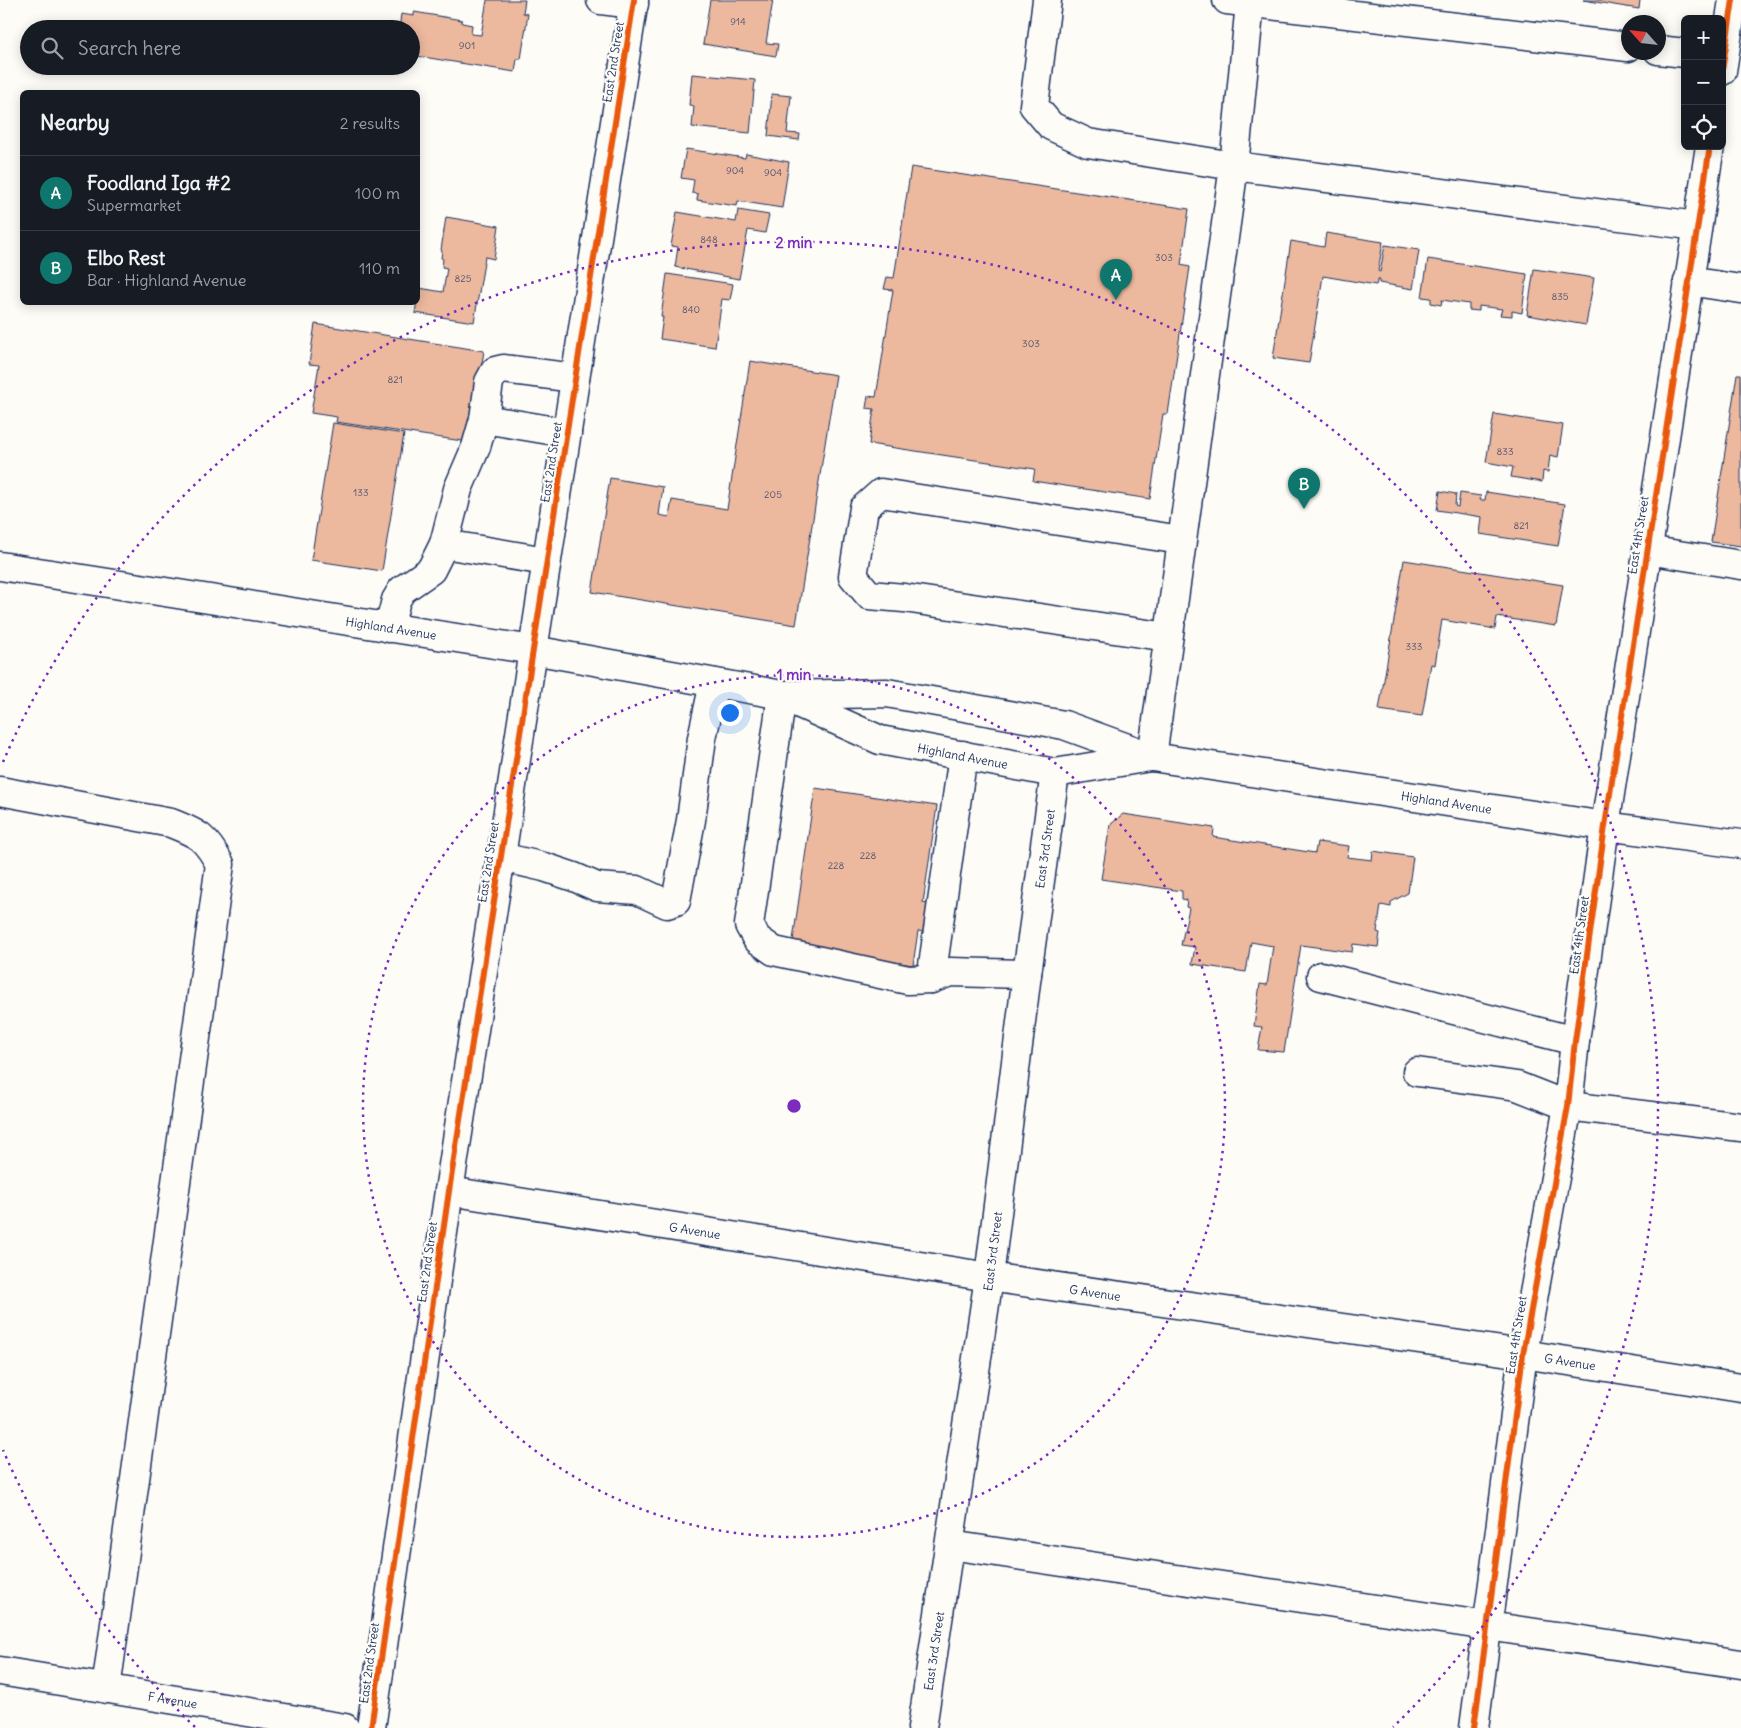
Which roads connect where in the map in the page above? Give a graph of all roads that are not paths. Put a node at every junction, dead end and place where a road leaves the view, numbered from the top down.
1 (602, 0) edge
2 (1047, 0) edge
3 (1239, 1) edge
4 (634, 2) edge
5 (1735, 11) edge
6 (1621, 46) edge
7 (1666, 51) edge
8 (1681, 53) edge
9 (1723, 60) edge
10 (1709, 150) edge
11 (1234, 166) junction
12 (1697, 226) junction
13 (1688, 282) junction
14 (1741, 290) edge
15 (575, 378) junction
16 (484, 418) junction
17 (567, 433) junction
18 (1181, 540) junction
19 (444, 544) junction
20 (1647, 550) junction
21 (546, 561) junction
22 (1741, 565) edge
23 (0, 566) edge
24 (389, 628) junction
25 (1168, 637) junction
26 (533, 650) junction
27 (714, 683) junction
28 (782, 695) junction
29 (963, 755) junction
30 (1152, 757) junction
31 (1055, 773) junction
32 (0, 790) edge
33 (1605, 826) junction
34 (1741, 844) edge
35 (500, 857) junction
36 (1027, 974) junction
37 (1321, 976) dead end
38 (931, 979) junction
39 (1575, 1041) junction
40 (1417, 1072) dead end
41 (1568, 1106) junction
42 (1741, 1128) edge
43 (449, 1192) junction
44 (989, 1277) junction
45 (1523, 1354) junction
46 (1741, 1388) edge
47 (950, 1545) junction
48 (1487, 1627) junction
49 (1741, 1664) edge
50 (0, 1671) edge
51 (106, 1689) junction
52 (345, 1728) edge
53 (371, 1728) edge
54 (922, 1728) edge
55 (1474, 1728) edge

1 - 4 street
2 - 11 street
3 - 6 street
3 - 11 street
4 - 15 street, East 2nd Street
5 - 9 street
7 - 8 street
10 - 12 street, East 4th Street
11 - 12 street
11 - 18 street
12 - 13 street, East 4th Street
13 - 14 street
13 - 20 street, East 4th Street
15 - 16 street
15 - 17 street, East 2nd Street
16 - 17 street
16 - 19 street
17 - 21 street, East 2nd Street
18 - 25 street
18 - 25 street
19 - 21 street
19 - 24 street
20 - 22 street
20 - 33 street, East 4th Street
21 - 26 street, East 2nd Street
23 - 24 street, Highland Avenue
24 - 26 street, Highland Avenue
25 - 30 street
26 - 27 street, Highland Avenue
26 - 35 street, East 2nd Street
27 - 28 street, Highland Avenue
27 - 35 street
28 - 29 street, Highland Avenue
28 - 30 street, Highland Avenue
28 - 38 street
29 - 31 street, Highland Avenue
29 - 38 street
30 - 31 street, Highland Avenue
30 - 33 street, Highland Avenue
31 - 36 street, East 3rd Street
32 - 51 street
33 - 34 street, Highland Avenue
33 - 39 street, East 4th Street
35 - 43 street, East 2nd Street
36 - 38 street
36 - 44 street, East 3rd Street
37 - 39 street
39 - 41 street, East 4th Street
40 - 41 street
41 - 42 street
41 - 45 street, East 4th Street
43 - 44 street, G Avenue
43 - 53 street, East 2nd Street
44 - 45 street, G Avenue
44 - 47 street, East 3rd Street
45 - 46 street, G Avenue
45 - 48 street, East 4th Street
47 - 48 street
47 - 54 street, East 3rd Street
48 - 49 street
48 - 55 street, East 4th Street
50 - 51 street, F Avenue
51 - 52 street, F Avenue

